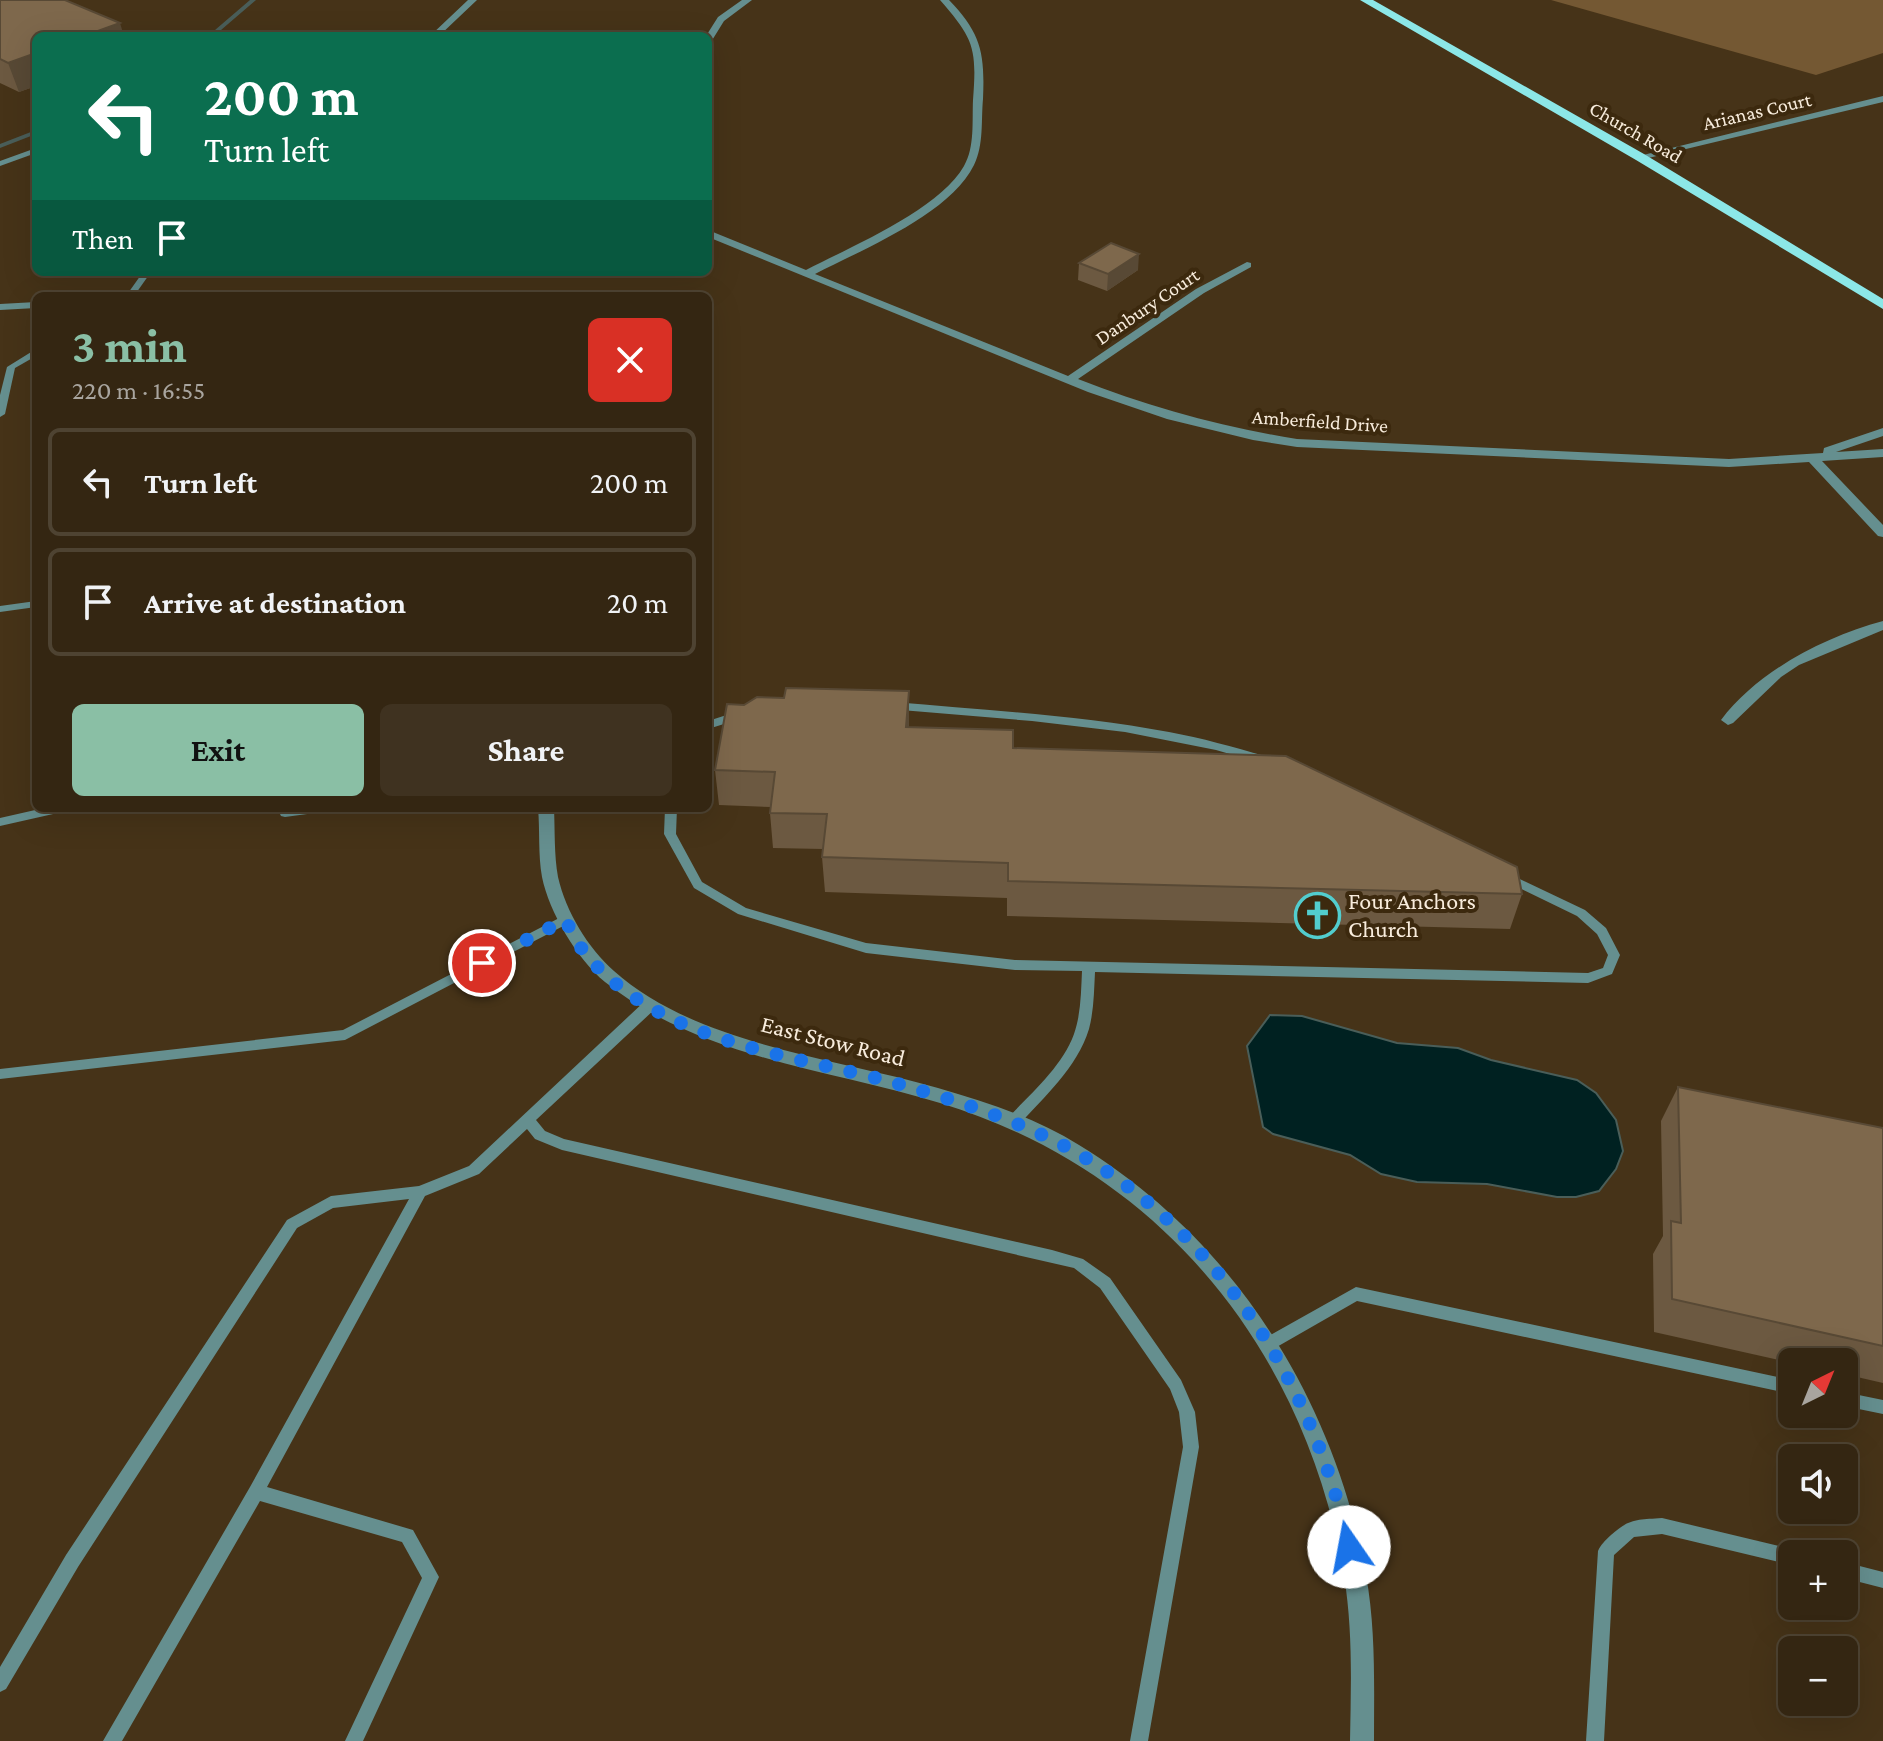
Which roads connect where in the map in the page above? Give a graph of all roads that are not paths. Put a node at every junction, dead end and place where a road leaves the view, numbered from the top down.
1 (473, 0) edge
2 (748, 0) edge
3 (944, 0) edge
4 (1365, 0) edge
5 (438, 32) edge
6 (712, 34) edge
7 (1883, 99) edge
8 (32, 152) edge
9 (1640, 157) junction
10 (0, 164) edge
11 (712, 235) edge
12 (1247, 265) dead end
13 (806, 274) junction
14 (32, 305) edge
15 (1883, 305) edge
16 (0, 307) edge
17 (32, 354) edge
18 (1069, 380) junction
19 (0, 414) edge
20 (1883, 432) edge
21 (1883, 453) edge
22 (1812, 457) junction
23 (1883, 533) edge
24 (32, 605) edge
25 (0, 609) edge
26 (1883, 625) edge
27 (883, 706) edge
28 (750, 713) edge
29 (1728, 720) dead end
30 (712, 724) edge
31 (1276, 764) edge
32 (44, 812) edge
33 (546, 812) edge
34 (671, 812) edge
35 (0, 822) edge
36 (1497, 872) edge
37 (565, 920) junction
38 (1089, 966) junction
39 (650, 1005) junction
40 (0, 1074) edge
41 (527, 1119) junction
42 (1013, 1122) junction
43 (420, 1192) junction
44 (1270, 1343) junction
45 (1778, 1384) edge
46 (1858, 1402) edge
47 (1883, 1407) edge
48 (256, 1492) junction
49 (1778, 1554) edge
50 (1858, 1574) edge
51 (1883, 1580) edge
52 (0, 1683) edge
53 (112, 1741) edge
54 (354, 1741) edge
55 (1139, 1741) edge
56 (1362, 1741) edge
57 (1595, 1741) edge

1 - 5 street
2 - 6 street
3 - 13 street
4 - 9 main road, Church Road
7 - 9 street, Arianas Court
8 - 10 lane
9 - 15 main road, Church Road
11 - 13 street, Amberfield Drive
12 - 18 street, Danbury Court
13 - 18 street, Amberfield Drive
14 - 16 street
17 - 19 lane
18 - 22 street, Amberfield Drive
20 - 22 street, Amberfield Drive
21 - 22 street, Amberfield Drive
22 - 23 street
24 - 25 lane
26 - 29 street
27 - 31 lane
28 - 30 lane
32 - 35 lane
33 - 37 street, East Stow Road
34 - 38 lane
36 - 38 lane
37 - 39 street, East Stow Road
37 - 40 lane
38 - 42 lane
39 - 41 lane
39 - 42 street, East Stow Road
41 - 43 lane
41 - 55 lane
42 - 44 street, East Stow Road
43 - 48 lane
43 - 52 lane
44 - 45 lane
44 - 56 street, East Stow Road
46 - 47 lane
48 - 53 lane
48 - 54 lane
49 - 57 lane
50 - 51 lane

